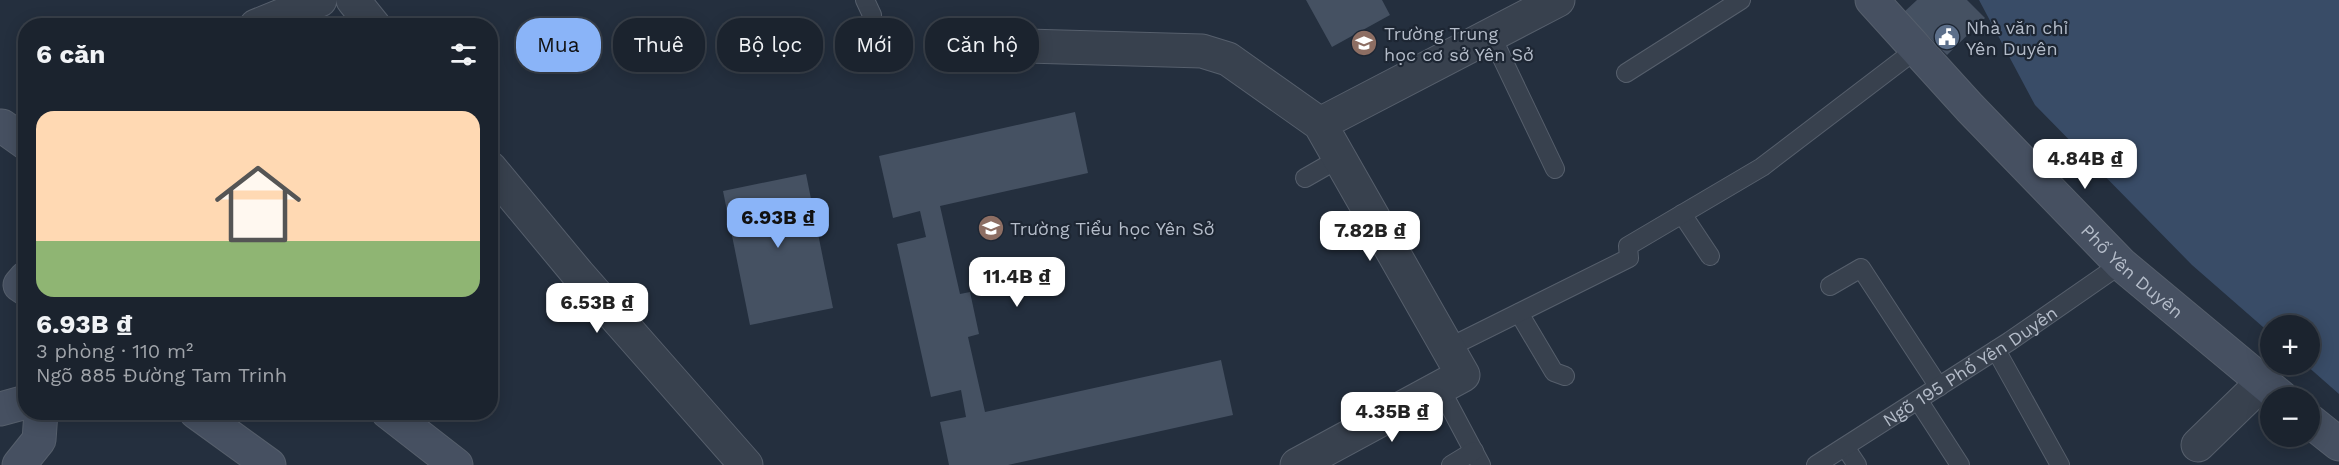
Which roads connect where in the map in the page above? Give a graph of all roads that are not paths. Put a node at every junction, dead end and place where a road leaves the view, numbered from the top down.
1 (320, 0) edge
2 (353, 0) edge
3 (1558, 0) edge
4 (1741, 0) edge
5 (1872, 0) edge
6 (276, 18) edge
7 (368, 18) edge
8 (1491, 35) junction
9 (1039, 46) edge
10 (1918, 48) junction
11 (1626, 73) dead end
12 (1320, 124) junction
13 (1340, 158) junction
14 (1555, 169) dead end
15 (498, 178) edge
16 (1305, 178) dead end
17 (1682, 214) junction
18 (1710, 256) dead end
19 (2121, 264) junction
20 (1830, 286) dead end
21 (1519, 313) junction
22 (1448, 348) junction
23 (1996, 350) junction
24 (1565, 376) dead end
25 (1939, 387) junction
26 (2269, 387) edge
27 (1440, 388) junction
28 (1918, 400) junction
29 (2260, 400) edge
30 (18, 404) edge
31 (0, 409) edge
32 (40, 420) edge
33 (207, 420) edge
34 (398, 420) edge
35 (2320, 429) edge
36 (2339, 444) edge
37 (2198, 446) dead end
38 (1845, 447) junction
39 (1477, 458) edge
40 (19, 465) edge
41 (270, 465) edge
42 (456, 465) edge
43 (746, 465) edge
44 (1297, 465) edge
45 (1450, 465) edge
46 (1816, 465) edge
47 (1857, 465) edge
48 (1960, 465) edge
49 (2060, 465) edge

1 - 6 street
2 - 7 street
3 - 8 street
4 - 11 lane
5 - 10 street, Phố Yên Duyên
8 - 12 street
8 - 14 lane
9 - 12 street
10 - 17 lane
10 - 19 street, Phố Yên Duyên
12 - 13 street
13 - 16 lane
13 - 22 street
15 - 43 street
17 - 18 lane
17 - 21 lane
19 - 23 lane, Ngõ 195 Phố Yên Duyên
19 - 26 street, Phố Yên Duyên
20 - 25 lane
21 - 22 lane
21 - 24 lane
22 - 27 street
23 - 25 lane, Ngõ 195 Phố Yên Duyên
23 - 49 lane
25 - 28 lane, Ngõ 195 Phố Yên Duyên
27 - 39 lane
27 - 44 street
28 - 38 lane, Ngõ 195 Phố Yên Duyên
28 - 48 lane
29 - 37 street
30 - 31 street
32 - 40 street
33 - 41 street
34 - 42 street
35 - 36 street
38 - 46 lane, Ngõ 195 Phố Yên Duyên
38 - 47 lane
39 - 45 lane

